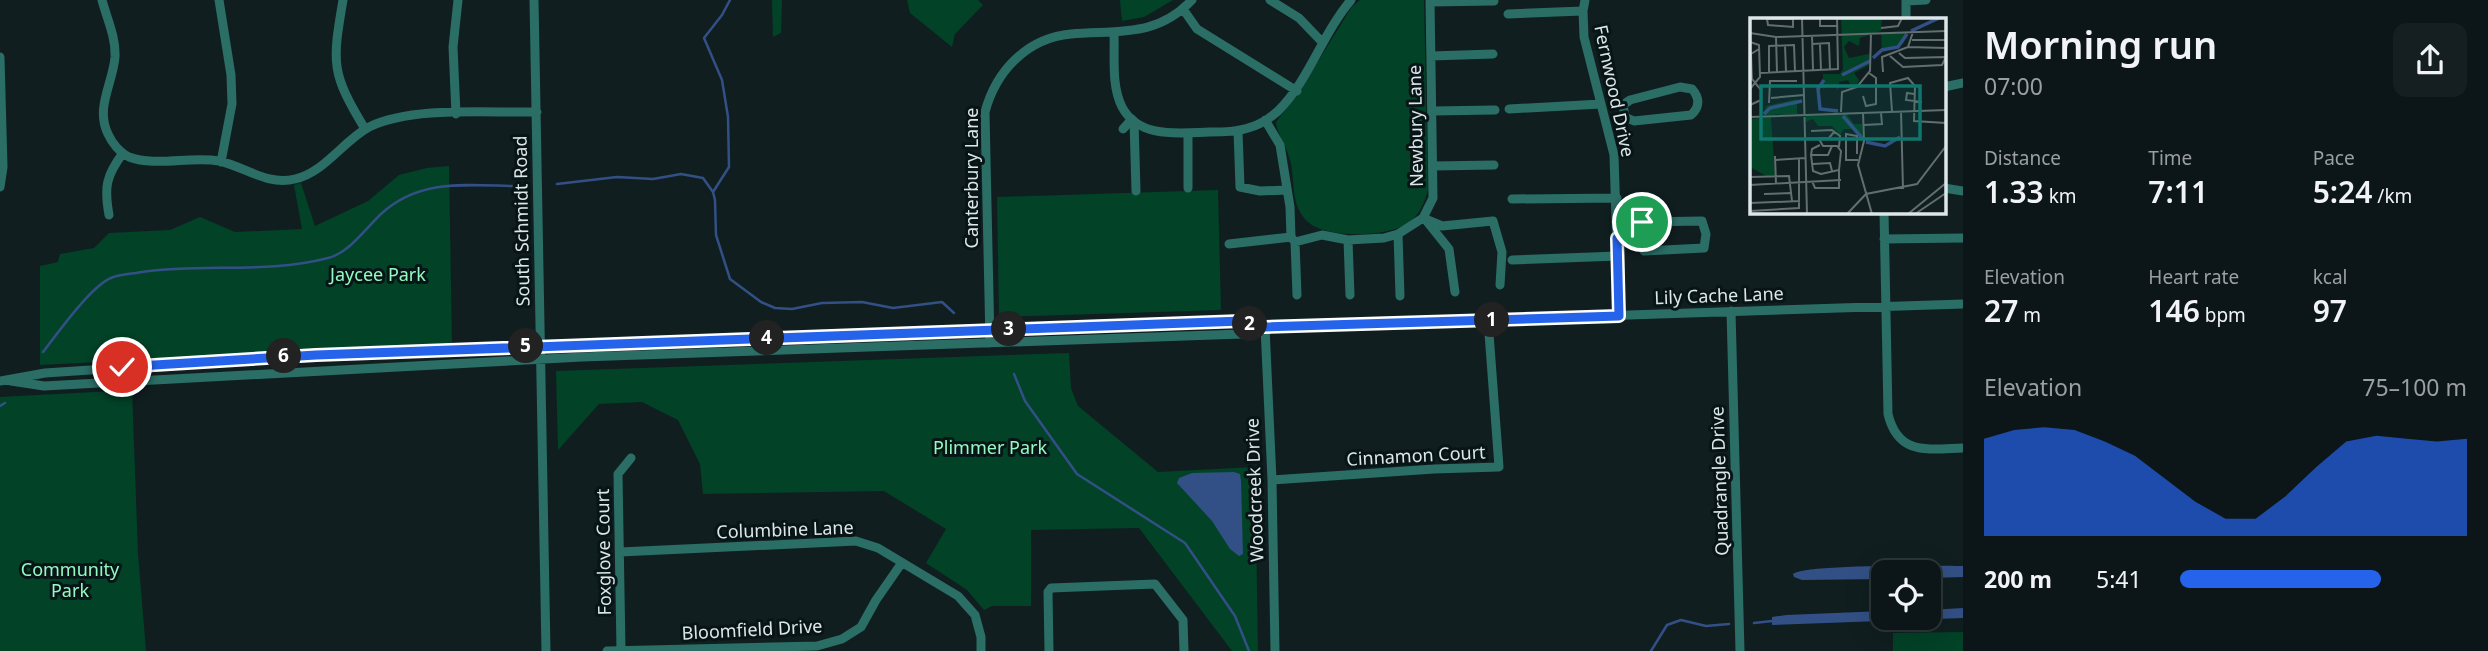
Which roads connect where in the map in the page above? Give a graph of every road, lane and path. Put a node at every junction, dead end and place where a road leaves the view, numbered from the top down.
1 (102, 0) edge
2 (219, 0) edge
3 (343, 0) edge
4 (458, 0) edge
5 (534, 0) edge
6 (1192, 0) edge
7 (1270, 0) edge
8 (1351, 0) edge
9 (1585, 0) edge
10 (1906, 0) edge
11 (1926, 0) edge
12 (1430, 1) edge
13 (1494, 1) edge
14 (1183, 9) junction
15 (1583, 11) junction
16 (1508, 14) dead end
17 (1906, 18) edge
18 (1114, 34) junction
19 (1323, 43) junction
20 (1493, 54) dead end
21 (1431, 56) junction
22 (0, 57) edge
23 (1297, 91) junction
24 (1601, 104) junction
25 (1509, 109) dead end
26 (1495, 110) dead end
27 (1433, 111) junction
28 (1623, 111) junction
29 (537, 113) junction
30 (456, 114) junction
31 (1605, 116) junction
32 (1133, 120) junction
33 (1265, 120) junction
34 (365, 129) junction
35 (1123, 129) dead end
36 (1238, 131) junction
37 (1188, 133) junction
38 (123, 153) junction
39 (221, 162) junction
40 (1494, 164) dead end
41 (1433, 166) junction
42 (0, 187) edge
43 (1188, 188) dead end
44 (1287, 190) junction
45 (1136, 191) dead end
46 (1617, 198) junction
47 (1512, 199) dead end
48 (1884, 214) edge
49 (108, 215) dead end
50 (1423, 218) junction
51 (1398, 234) junction
52 (1637, 237) junction
53 (1963, 237) edge
54 (1617, 238) junction
55 (1293, 239) junction
56 (1884, 239) junction
57 (1348, 240) junction
58 (1229, 244) dead end
59 (1618, 256) junction
60 (1512, 260) dead end
61 (1500, 285) dead end
62 (1455, 292) dead end
63 (1297, 295) dead end
64 (1350, 295) dead end
65 (1400, 296) dead end
66 (1963, 304) edge
67 (1886, 306) junction
68 (1731, 311) junction
69 (1619, 316) junction
70 (1488, 320) junction
71 (1265, 327) junction
72 (990, 330) junction
73 (990, 343) junction
74 (539, 346) junction
75 (540, 359) junction
76 (11, 381) junction
77 (0, 382) edge
78 (1963, 448) edge
79 (631, 458) dead end
80 (1272, 480) junction
81 (620, 552) junction
82 (901, 564) junction
83 (621, 650) edge
84 (725, 650) edge
85 (546, 651) edge
86 (607, 651) edge
87 (981, 651) edge
88 (1049, 651) edge
89 (1184, 651) edge
90 (1275, 651) edge
91 (1740, 651) edge

1 - 38 street
2 - 39 street
3 - 34 street
4 - 30 street
5 - 29 street, South Schmidt Road
6 - 14 street, Canterbury Lane
7 - 19 street
8 - 19 street
9 - 15 street, Fernwood Drive
10 - 11 street
10 - 17 street
12 - 13 street
12 - 21 street, Newbury Lane
14 - 18 street, Canterbury Lane
14 - 23 street
15 - 16 street
15 - 24 street, Fernwood Drive
18 - 32 street
18 - 72 street, Canterbury Lane
19 - 23 street
20 - 21 street
21 - 27 street, Newbury Lane
22 - 42 street
23 - 33 street
24 - 25 street
24 - 31 street, Fernwood Drive
26 - 27 street
27 - 41 street, Newbury Lane
28 - 28 street
28 - 31 street
29 - 30 street
29 - 74 street, South Schmidt Road
30 - 34 street
31 - 46 street, Fernwood Drive
32 - 35 street
32 - 37 street
32 - 45 street
33 - 36 street
33 - 44 street
34 - 39 street
36 - 37 street
36 - 44 street
37 - 43 street
38 - 39 street
38 - 49 street
40 - 41 street
41 - 50 street, Newbury Lane
44 - 55 street
46 - 47 street
46 - 54 street, Fernwood Drive
48 - 56 street
50 - 51 street
50 - 61 street
50 - 62 street
51 - 57 street
51 - 65 street
52 - 52 street
52 - 54 street
53 - 56 street
54 - 59 street, Fernwood Drive
55 - 57 street
55 - 58 street
55 - 63 street
56 - 67 street
57 - 64 street
59 - 60 street
59 - 69 street, Fernwood Drive
66 - 67 street, Lily Cache Lane
67 - 68 street, Lily Cache Lane
67 - 78 street
68 - 69 street, Lily Cache Lane
68 - 91 street, Quadrangle Drive
69 - 70 street, Lily Cache Lane
70 - 71 street, Lily Cache Lane
70 - 80 street, Cinnamon Court
71 - 72 street, Lily Cache Lane
71 - 73 street, Lily Cache Lane
71 - 80 street, Woodcreek Drive
72 - 73 street, Canterbury Lane
72 - 74 street, Lily Cache Lane
73 - 75 street, Lily Cache Lane
74 - 75 street, South Schmidt Road
74 - 76 street, Lily Cache Lane
75 - 76 street, Lily Cache Lane
75 - 85 street, South Schmidt Road
76 - 77 street, Lily Cache Lane
79 - 81 street, Foxglove Court
80 - 90 street, Woodcreek Drive
81 - 82 street, Columbine Lane
81 - 83 street, Foxglove Court
82 - 84 street, Bloomfield Drive
82 - 87 street, Columbine Lane
83 - 84 street, Bloomfield Drive
83 - 86 street, Bloomfield Drive
88 - 89 street

